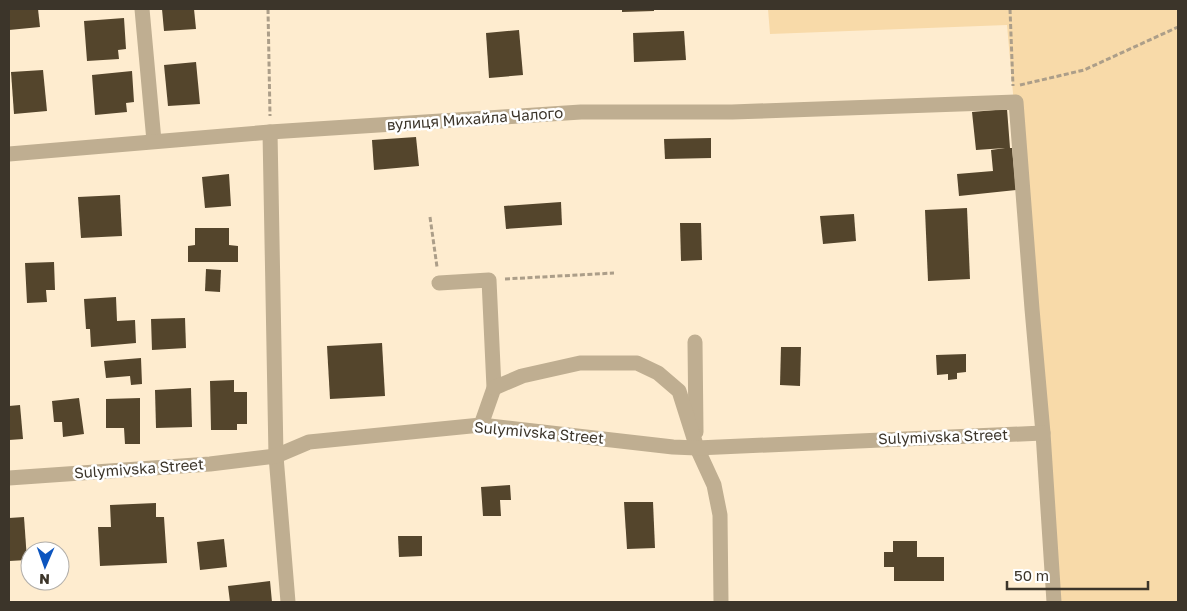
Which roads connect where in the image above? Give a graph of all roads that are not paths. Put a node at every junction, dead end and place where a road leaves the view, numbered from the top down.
1 (142, 9) edge
2 (270, 132) junction
3 (154, 142) junction
4 (9, 154) edge
5 (438, 283) road end
6 (695, 342) dead end
7 (494, 388) junction
8 (481, 426) junction
9 (1043, 433) junction
10 (697, 448) junction
11 (276, 456) junction
12 (9, 478) edge
13 (288, 602) edge
14 (721, 602) edge
15 (1054, 602) edge

1 - 3 street
2 - 3 street, вулиця Михайла Чалого
2 - 9 street, вулиця Михайла Чалого
2 - 11 street
3 - 4 street, вулиця Михайла Чалого
5 - 7 street
6 - 10 street
7 - 8 street
7 - 10 street
8 - 10 street, Sulymivska Street
8 - 11 street, Sulymivska Street
9 - 10 street, Sulymivska Street
9 - 15 street
10 - 14 street
11 - 12 street, Sulymivska Street
11 - 13 street

